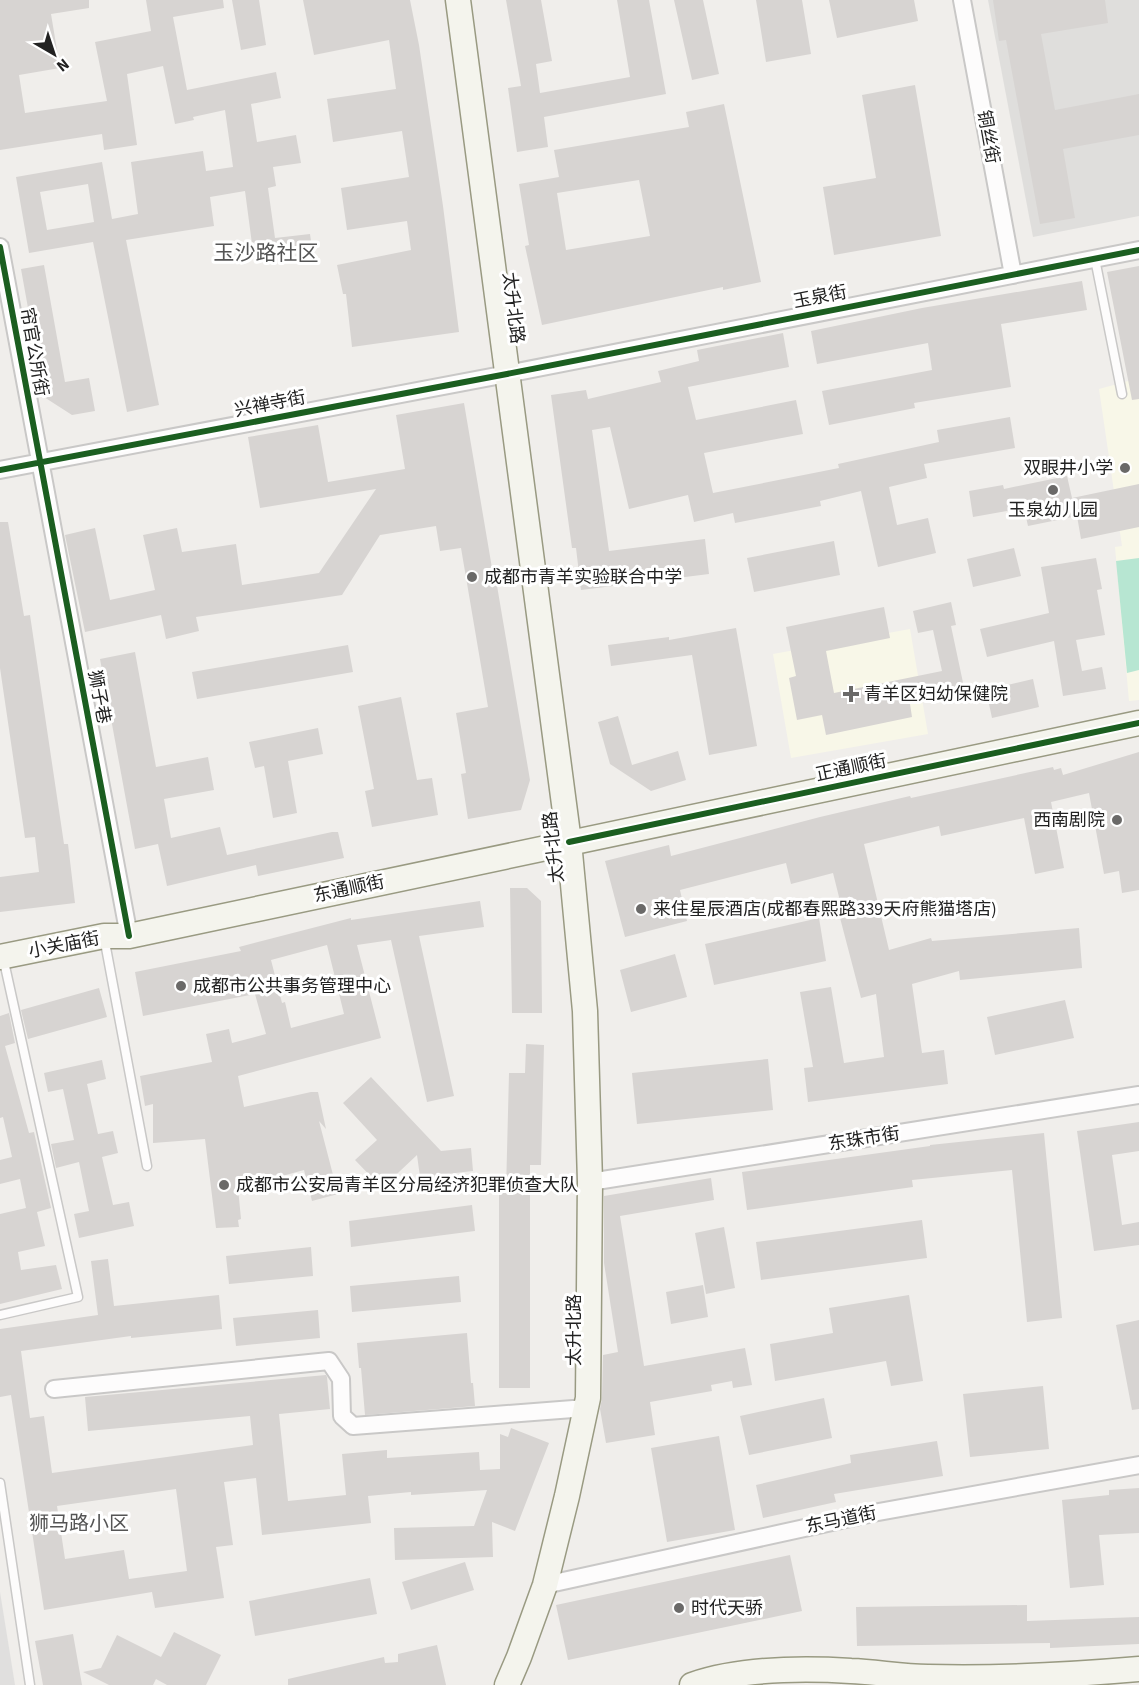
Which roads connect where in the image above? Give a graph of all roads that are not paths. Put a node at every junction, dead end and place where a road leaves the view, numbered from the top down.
1 (458, 0) edge
2 (962, 0) edge
3 (0, 247) edge
4 (1139, 250) edge
5 (1095, 259) junction
6 (1013, 275) junction
7 (507, 374) junction
8 (1122, 394) dead end
9 (39, 463) junction
10 (0, 470) edge
11 (1139, 723) edge
12 (569, 842) junction
13 (104, 936) junction
14 (129, 936) junction
15 (2, 957) edge
16 (1139, 1095) edge
17 (147, 1166) dead end
18 (590, 1182) junction
19 (0, 1315) edge
20 (54, 1389) dead end
21 (586, 1408) junction
22 (1139, 1465) edge
23 (0, 1483) edge
24 (544, 1585) junction
25 (1139, 1669) edge
26 (30, 1685) edge
27 (507, 1685) edge
28 (692, 1685) edge

1 - 7 main road, 太升北路
2 - 6 street, 铜丝街
3 - 9 street, 帘官公所街
4 - 5 street, 玉泉街
5 - 6 street, 玉泉街
5 - 8 lane
6 - 7 street, 玉泉街
7 - 9 street, 兴禅寺街
7 - 12 main road, 太升北路
9 - 10 street, 兴禅寺街
9 - 14 street, 狮子巷
11 - 12 main road, 正通顺街
12 - 14 main road, 东通顺街
12 - 18 main road, 太升北路
13 - 14 main road, 小关庙街
13 - 15 main road, 小关庙街
13 - 17 lane
15 - 19 lane
16 - 18 street, 东珠市街
18 - 21 main road, 太升北路
20 - 21 street
21 - 24 main road, 太升北路
22 - 24 street, 东马道街
23 - 26 lane
24 - 27 main road, 太升北路
25 - 28 main road

